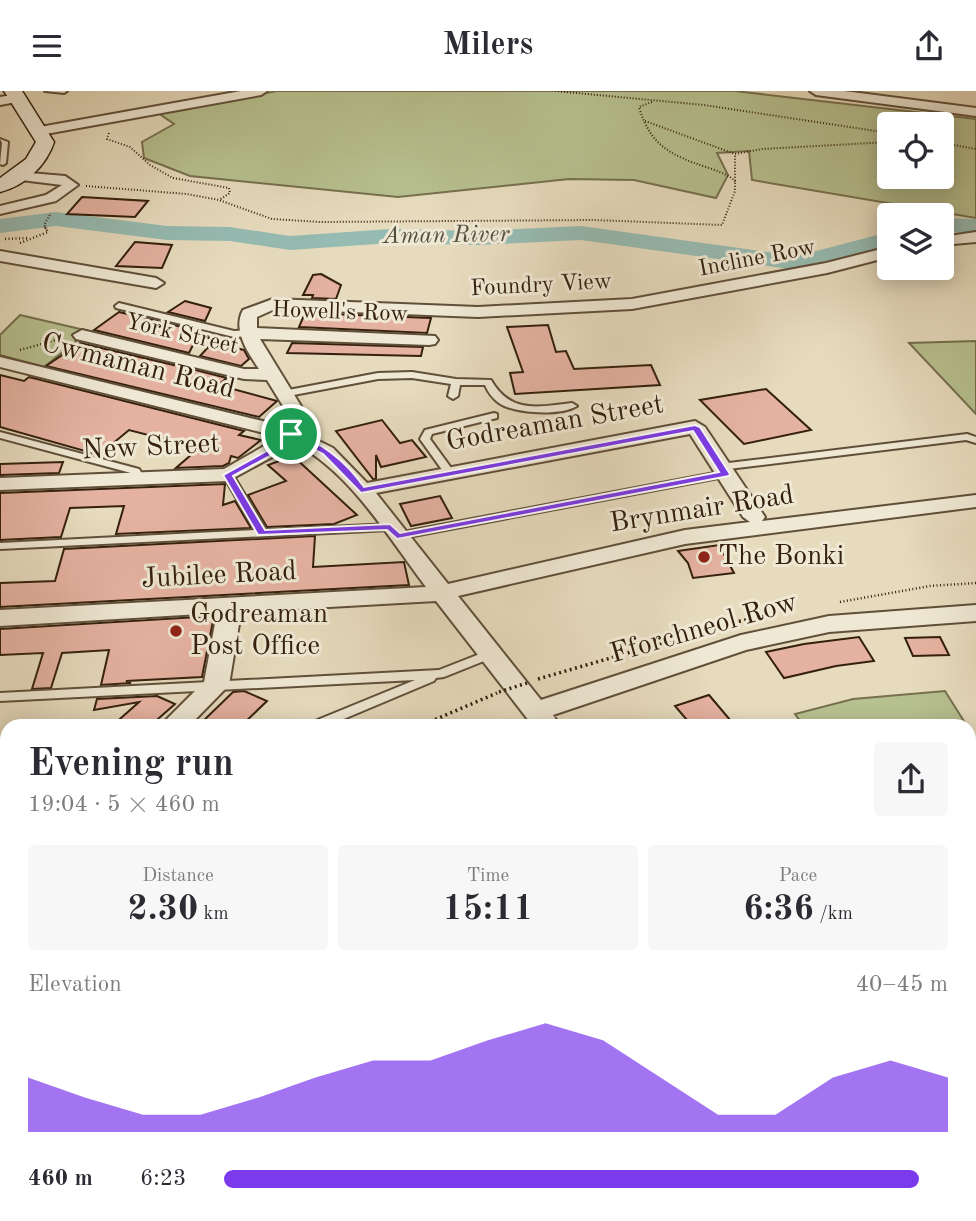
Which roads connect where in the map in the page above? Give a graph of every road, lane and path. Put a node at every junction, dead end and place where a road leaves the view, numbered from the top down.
1 (48, 91) edge
2 (64, 91) edge
3 (261, 91) edge
4 (555, 91) edge
5 (816, 91) edge
6 (10, 97) edge
7 (660, 101) junction
8 (976, 112) edge
9 (645, 121) junction
10 (40, 131) junction
11 (110, 131) dead end
12 (877, 131) edge
13 (0, 141) edge
14 (877, 143) edge
15 (954, 145) edge
16 (976, 149) edge
17 (735, 154) junction
18 (3, 163) dead end
19 (18, 176) junction
20 (736, 182) junction
21 (0, 185) edge
22 (71, 185) junction
23 (219, 200) junction
24 (0, 210) edge
25 (50, 215) dead end
26 (976, 237) edge
27 (0, 240) edge
28 (954, 240) edge
29 (877, 255) edge
30 (0, 256) edge
31 (156, 283) dead end
32 (632, 304) joint
33 (119, 306) dead end
34 (250, 333) junction
35 (82, 335) joint
36 (429, 340) dead end
37 (8, 357) edge
38 (270, 375) junction
39 (456, 382) junction
40 (283, 394) junction
41 (453, 395) dead end
42 (572, 406) dead end
43 (494, 416) dead end
44 (291, 434) junction
45 (0, 435) edge
46 (976, 440) edge
47 (723, 470) junction
48 (449, 472) junction
49 (228, 475) junction
50 (140, 478) junction
51 (0, 484) edge
52 (361, 490) junction
53 (976, 501) edge
54 (754, 517) dead end
55 (394, 531) junction
56 (262, 533) junction
57 (0, 545) edge
58 (441, 593) junction
59 (230, 606) junction
60 (976, 613) edge
61 (0, 618) edge
62 (490, 654) junction
63 (440, 674) junction
64 (527, 683) dead end
65 (216, 685) junction
66 (0, 697) edge
67 (180, 719) edge
68 (332, 719) edge
69 (435, 719) edge
70 (542, 719) edge

1 - 2 lane
3 - 10 street
4 - 7 path
5 - 8 street
6 - 10 main road
7 - 9 path
7 - 12 path
9 - 17 path
9 - 20 path
10 - 19 main road
11 - 23 path
13 - 18 lane
14 - 17 path
15 - 16 path
17 - 20 path
19 - 21 main road
19 - 22 street
20 - 23 path
22 - 23 path
22 - 24 street
25 - 27 path
26 - 28 street
29 - 32 street, Incline Row
30 - 31 street
32 - 34 street, Foundry View
33 - 34 lane
34 - 36 street, Howell's Row
34 - 38 street
35 - 37 path
35 - 38 street, York Street
37 - 44 street, Cwmaman Road
38 - 40 street
39 - 40 lane
39 - 41 lane
39 - 42 lane
40 - 44 street
43 - 48 lane
44 - 49 street, New Street
44 - 52 street, Cwmaman Road
45 - 50 lane
46 - 47 lane
47 - 48 street, Godreaman Street
47 - 54 street, Godreaman Street
47 - 55 lane
48 - 52 street, Godreaman Street
49 - 50 street, New Street
49 - 56 lane
50 - 51 street, New Street
52 - 55 street, Cwmaman Road
53 - 58 street, Brynmair Road
55 - 56 lane
55 - 58 street, Cwmaman Road
56 - 57 lane
58 - 59 street, Jubilee Road
58 - 62 street, Cwmaman Road
59 - 61 street, Jubilee Road
59 - 65 street
60 - 70 street, Fforchneol Row
62 - 63 lane
62 - 70 street, Cwmaman Road
63 - 65 lane
63 - 68 lane
64 - 69 path, bridge
65 - 66 lane
65 - 67 street

